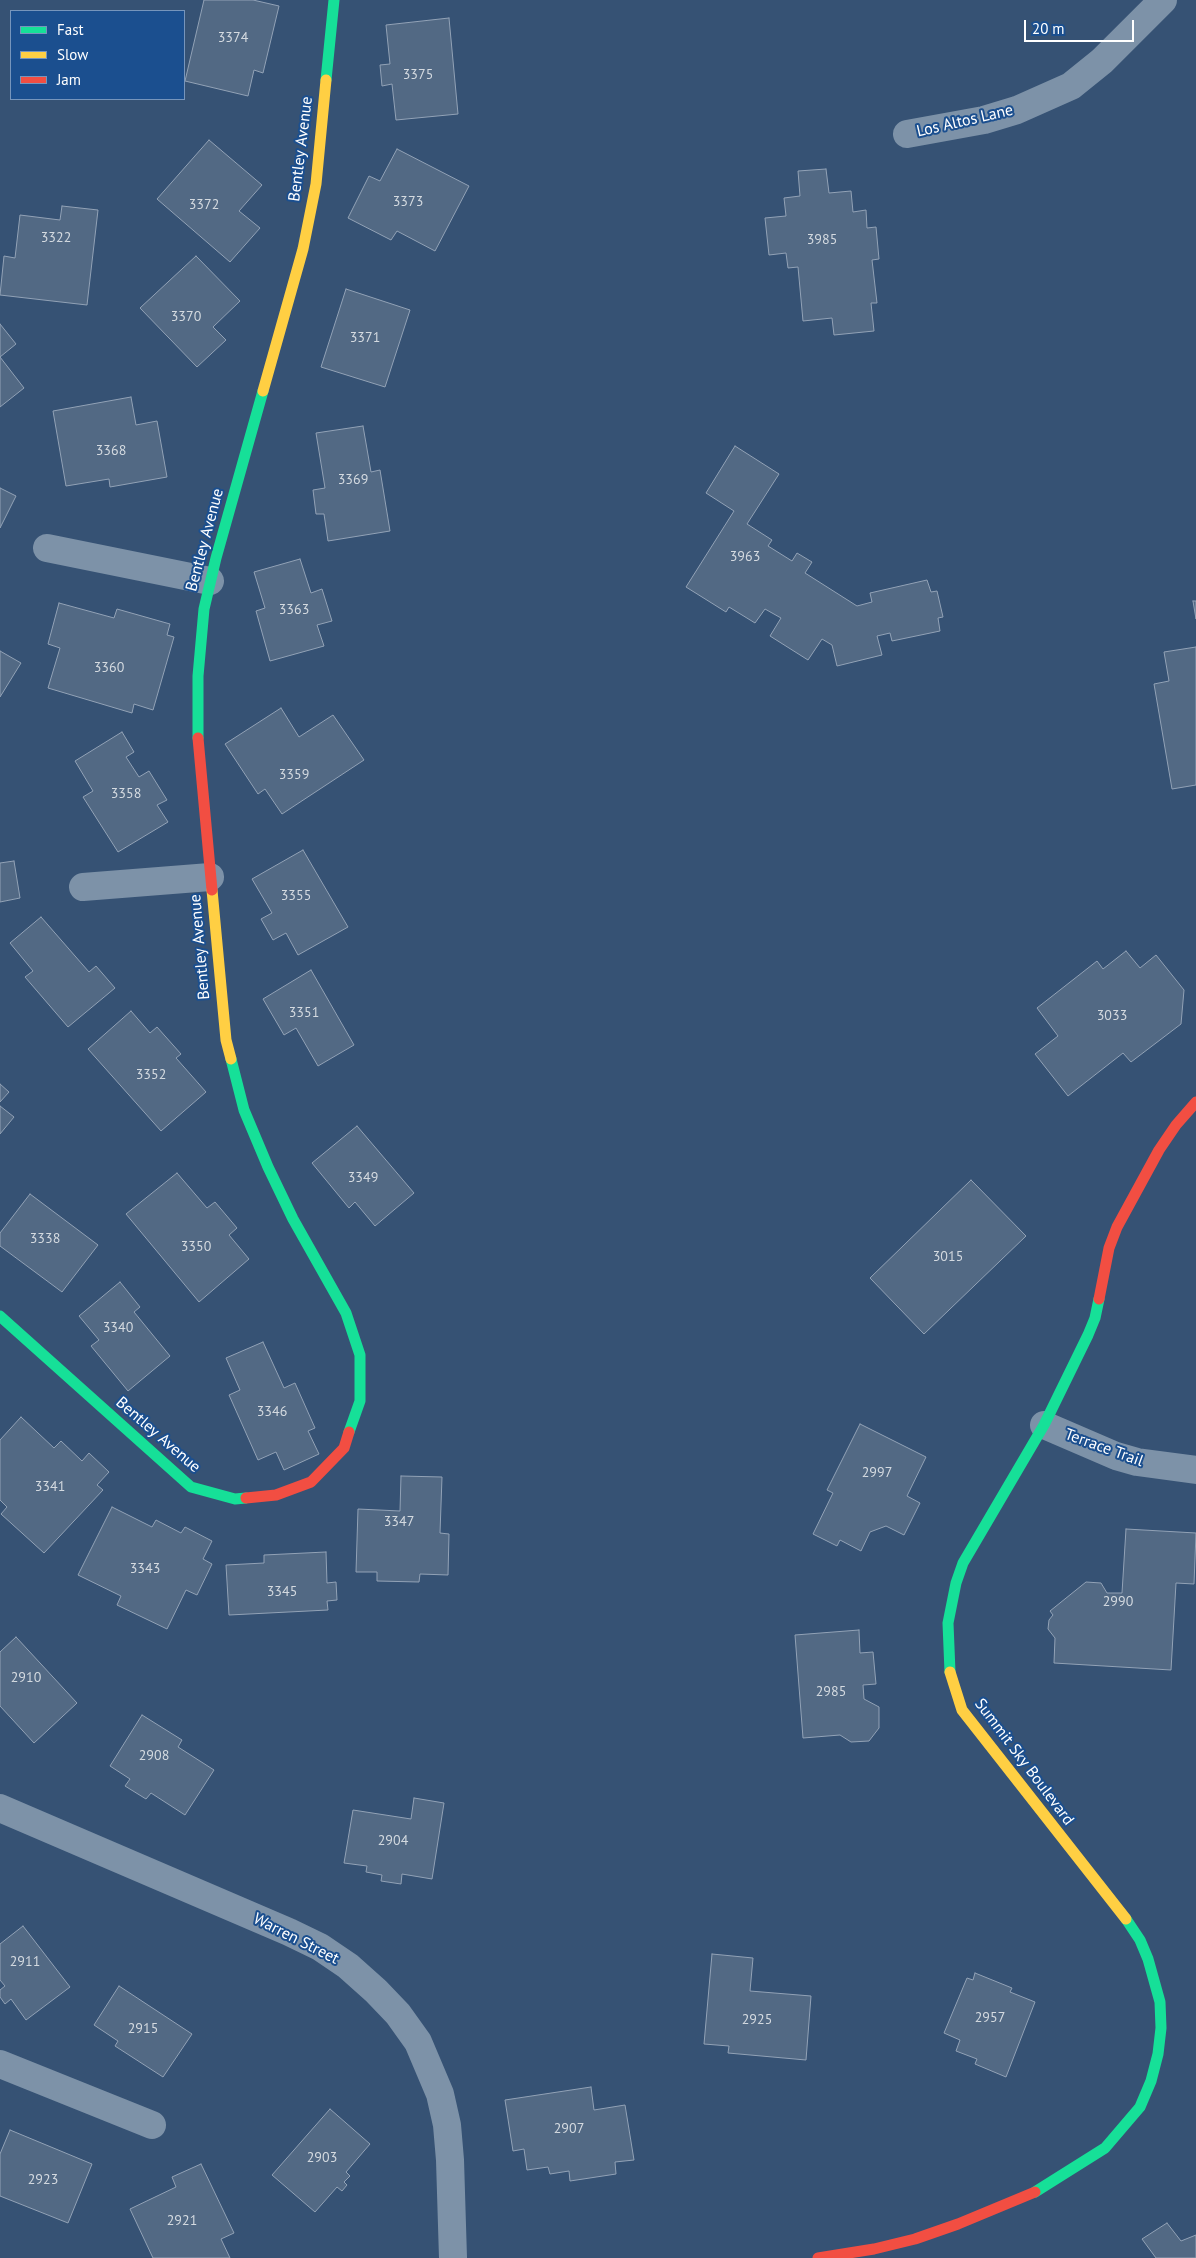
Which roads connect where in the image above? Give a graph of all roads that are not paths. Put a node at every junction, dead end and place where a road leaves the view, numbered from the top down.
1 (334, 0) edge
2 (1163, 0) edge
3 (907, 134) dead end
4 (47, 548) dead end
5 (210, 581) junction
6 (210, 877) junction
7 (83, 887) dead end
8 (1196, 1102) edge
9 (0, 1316) edge
10 (1044, 1425) junction
11 (1196, 1470) edge
12 (0, 1808) edge
13 (0, 2064) edge
14 (152, 2125) dead end
15 (453, 2258) edge
16 (818, 2258) edge

1 - 5 street, Bentley Avenue
2 - 3 street, Los Altos Lane
4 - 5 street
5 - 6 street, Bentley Avenue
6 - 7 street
6 - 9 street, Bentley Avenue
8 - 10 street, Summit Sky Boulevard
10 - 11 street, Terrace Trail
10 - 16 street, Summit Sky Boulevard
12 - 15 street, Warren Street
13 - 14 street

